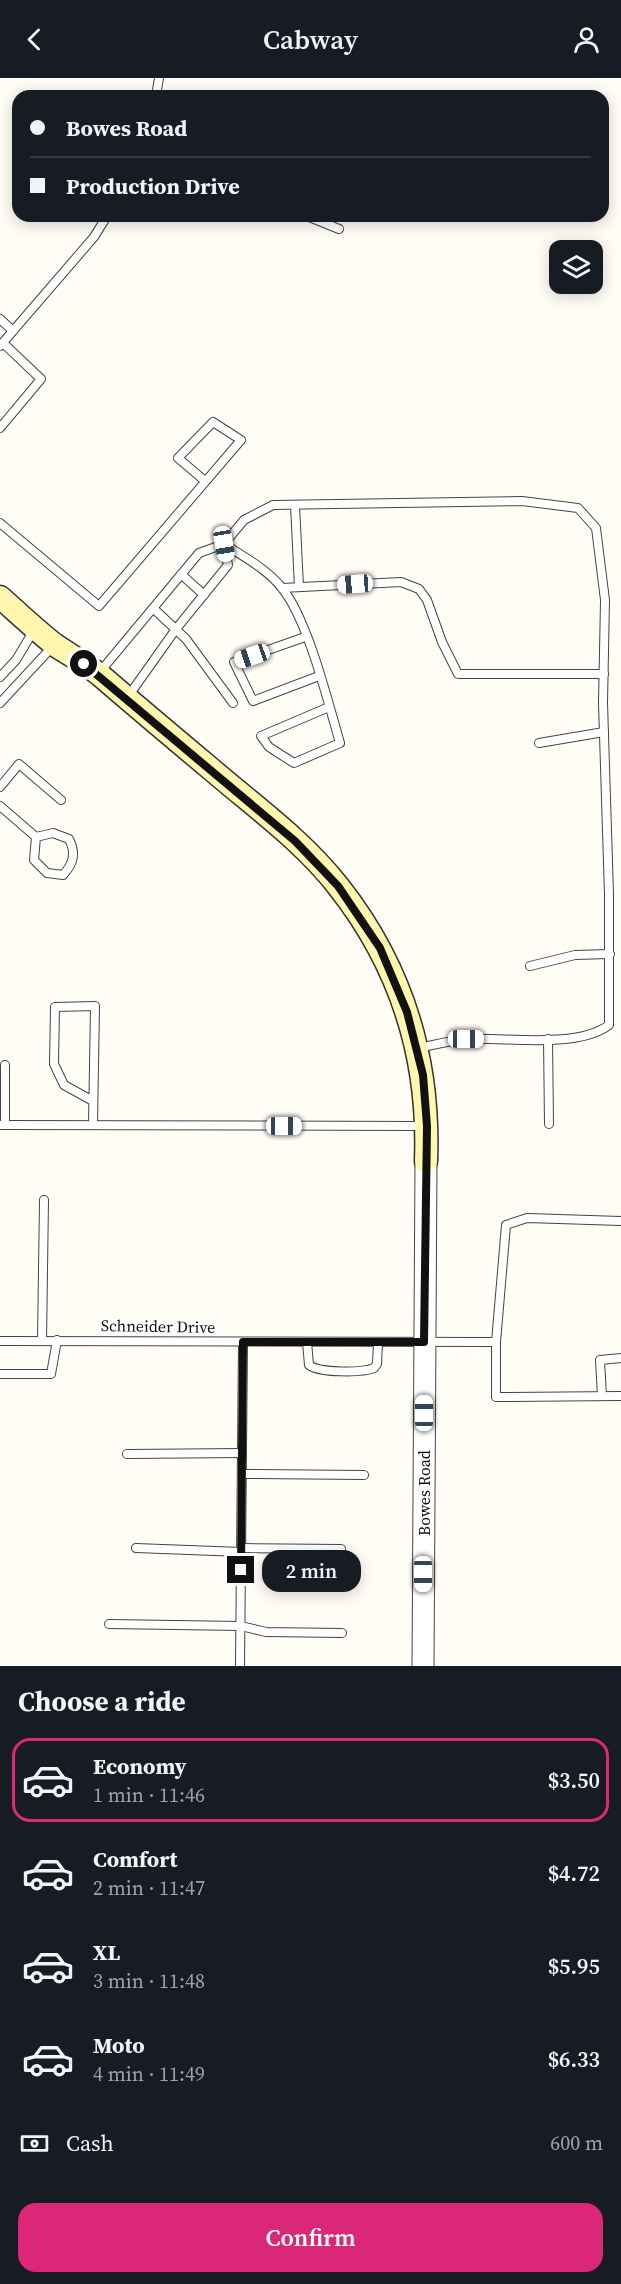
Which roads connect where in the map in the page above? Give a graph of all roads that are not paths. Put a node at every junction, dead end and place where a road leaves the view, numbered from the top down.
1 (103, 222) edge
2 (321, 222) edge
3 (339, 230) dead end
4 (0, 319) edge
5 (13, 331) junction
6 (1, 345) edge
7 (0, 428) edge
8 (205, 482) junction
9 (296, 505) junction
10 (0, 524) edge
11 (224, 544) junction
12 (181, 574) junction
13 (299, 587) junction
14 (282, 588) junction
15 (204, 595) junction
16 (0, 597) edge
17 (154, 609) junction
18 (36, 627) junction
19 (176, 629) junction
20 (305, 637) junction
21 (55, 644) junction
22 (98, 674) junction
23 (604, 674) junction
24 (319, 676) junction
25 (0, 677) edge
26 (126, 699) junction
27 (0, 703) edge
28 (233, 703) dead end
29 (329, 707) junction
30 (604, 732) junction
31 (539, 743) dead end
32 (0, 787) edge
33 (61, 800) dead end
34 (0, 806) edge
35 (36, 837) junction
36 (610, 954) junction
37 (530, 966) dead end
38 (548, 1039) junction
39 (418, 1048) junction
40 (5, 1065) dead end
41 (93, 1101) junction
42 (549, 1124) dead end
43 (3, 1125) edge
44 (93, 1125) junction
45 (427, 1126) junction
46 (426, 1161) joint
47 (44, 1200) dead end
48 (621, 1221) edge
49 (57, 1340) junction
50 (0, 1341) edge
51 (42, 1341) junction
52 (243, 1342) junction
53 (307, 1342) junction
54 (378, 1342) junction
55 (424, 1342) junction
56 (496, 1342) junction
57 (621, 1358) edge
58 (0, 1374) edge
59 (602, 1396) junction
60 (621, 1396) edge
61 (242, 1453) junction
62 (127, 1454) dead end
63 (242, 1474) junction
64 (364, 1475) dead end
65 (136, 1548) dead end
66 (341, 1548) dead end
67 (241, 1550) junction
68 (109, 1624) dead end
69 (241, 1626) junction
70 (342, 1633) dead end
71 (240, 1666) edge
72 (423, 1666) edge

1 - 5 lane
2 - 3 lane
4 - 5 lane
5 - 6 lane
6 - 7 lane
8 - 8 lane
8 - 10 lane
9 - 11 lane
9 - 13 lane
9 - 23 lane
11 - 12 lane
11 - 14 lane
11 - 15 lane
12 - 15 lane
12 - 17 lane
13 - 14 lane
13 - 23 lane
14 - 20 lane
15 - 19 lane
16 - 18 main road, Bowes Road
17 - 19 lane
17 - 22 lane
18 - 21 main road, Bowes Road
18 - 25 lane
19 - 26 lane
19 - 28 lane
20 - 24 lane
20 - 24 lane
21 - 22 main road, Bowes Road
21 - 27 lane
22 - 26 main road, Bowes Road
23 - 30 lane
24 - 29 lane
26 - 39 main road, Bowes Road
29 - 29 lane
30 - 31 lane
30 - 36 lane
32 - 33 lane
34 - 35 lane
35 - 35 lane
36 - 37 lane
36 - 38 lane
38 - 39 lane
38 - 42 lane
39 - 45 main road, Bowes Road
40 - 43 lane
41 - 41 lane
41 - 44 lane
43 - 44 lane
44 - 45 lane
45 - 46 main road, Bowes Road
46 - 55 street, Bowes Road
47 - 51 lane
48 - 56 lane
49 - 51 lane, Schneider Drive
49 - 52 lane, Schneider Drive
49 - 58 lane
50 - 51 lane, Schneider Drive
52 - 53 lane, Schneider Drive
52 - 61 lane
53 - 54 lane, Schneider Drive
53 - 54 lane
54 - 55 lane, Schneider Drive
55 - 56 lane, Schneider Drive
55 - 72 street, Bowes Road
56 - 59 lane
57 - 59 lane
59 - 60 lane
61 - 62 lane
61 - 63 lane
63 - 64 lane
63 - 67 lane
65 - 67 lane
66 - 67 lane
67 - 69 lane
68 - 69 lane
69 - 70 lane
69 - 71 lane

